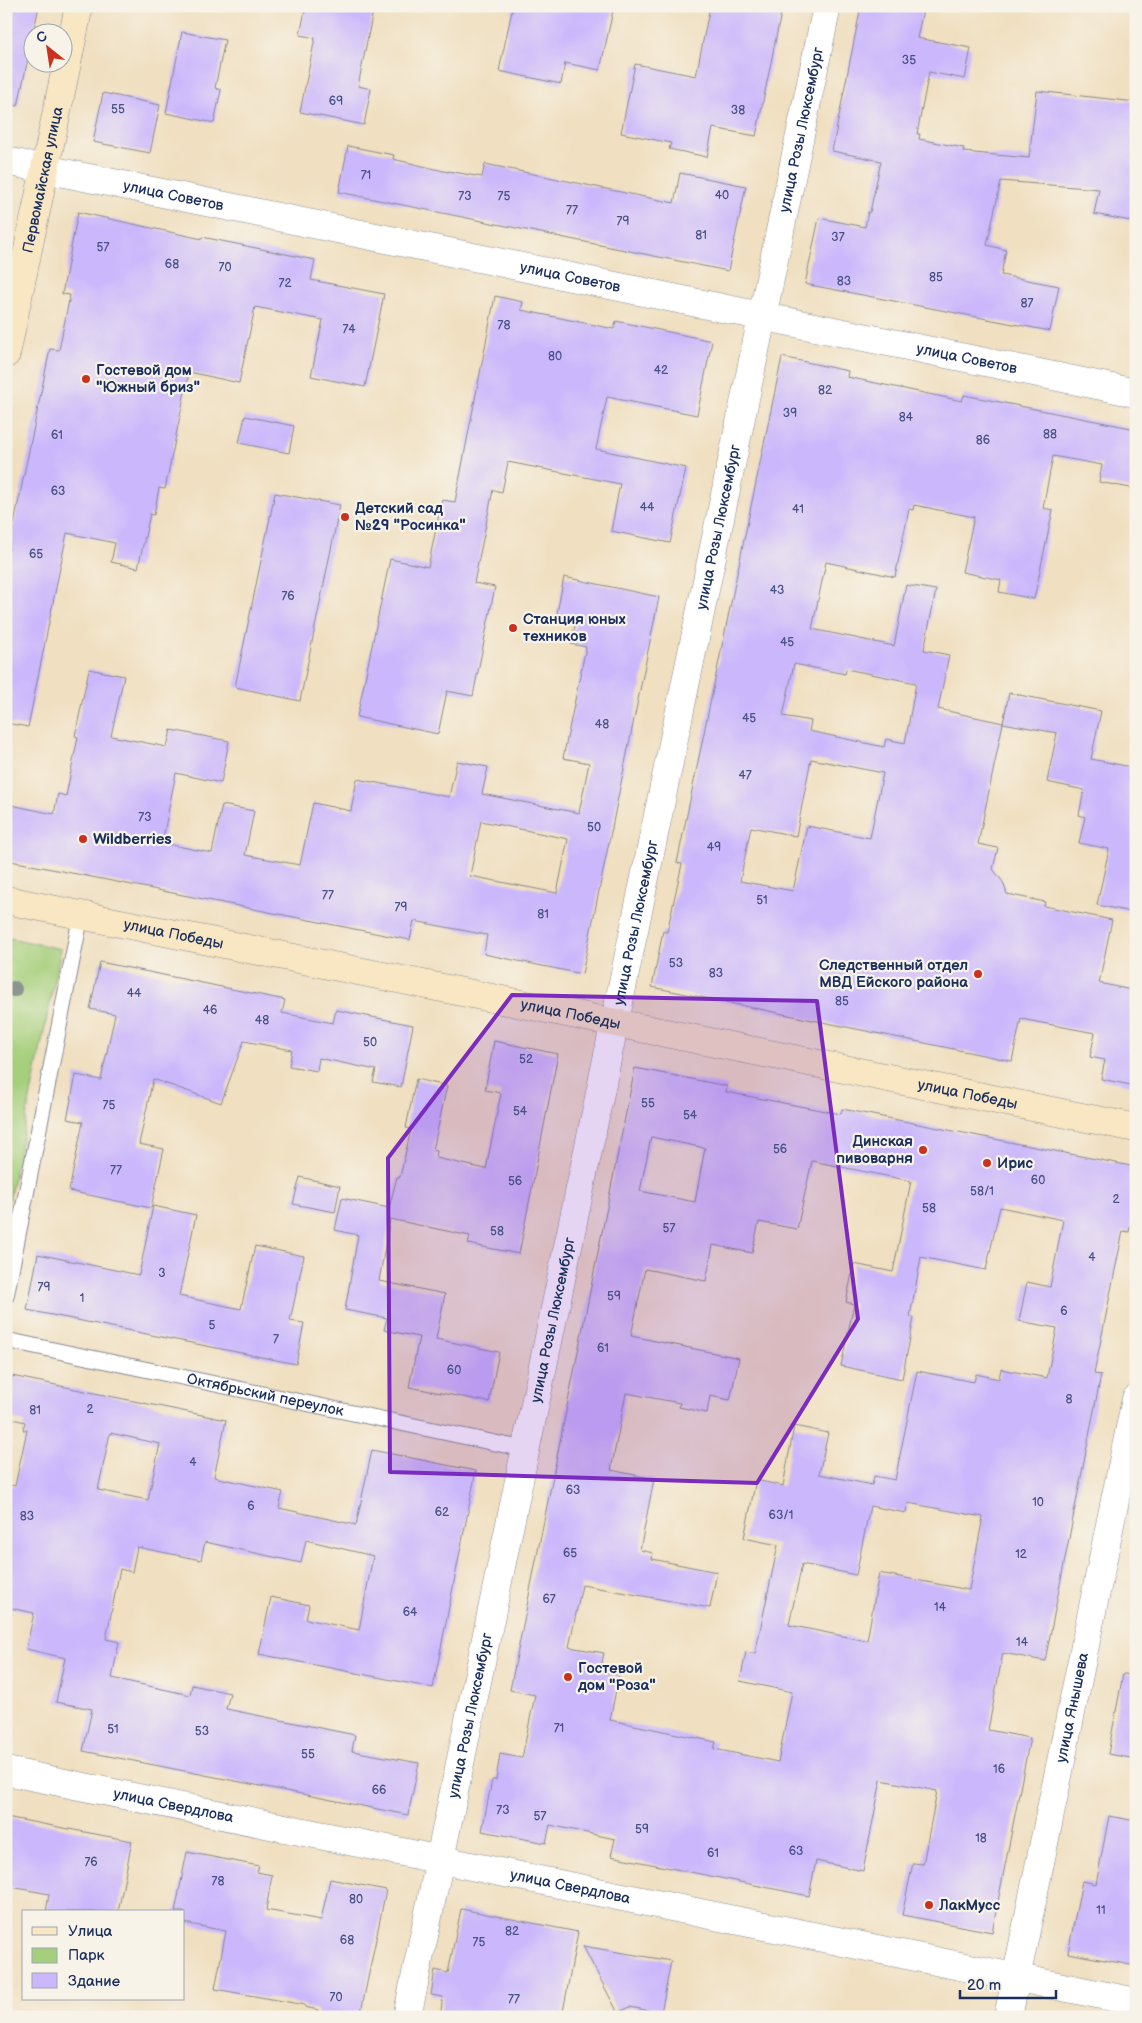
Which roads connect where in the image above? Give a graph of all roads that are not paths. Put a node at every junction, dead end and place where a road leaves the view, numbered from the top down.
1 (79, 6) edge
2 (827, 6) edge
3 (6, 161) edge
4 (45, 169) junction
5 (762, 316) junction
6 (6, 354) edge
7 (1136, 393) edge
8 (6, 900) edge
9 (81, 915) junction
10 (614, 1022) junction
11 (1136, 1128) edge
12 (6, 1296) edge
13 (6, 1340) edge
14 (1136, 1399) edge
15 (524, 1449) junction
16 (6, 1771) edge
17 (438, 1859) junction
18 (1016, 1977) junction
19 (1136, 2002) edge
20 (407, 2017) edge
21 (1008, 2017) edge

1 - 4 street, Первомайская улица
2 - 5 street, улица Розы Люксембург
3 - 4 street, улица Советов
4 - 5 street, улица Советов
4 - 6 street, Первомайская улица
5 - 7 street, улица Советов
5 - 10 street, улица Розы Люксембург
8 - 9 street, улица Победы
9 - 10 street, улица Победы
9 - 12 lane
10 - 11 street, улица Победы
10 - 15 street, улица Розы Люксембург
13 - 15 lane, Октябрьский переулок
14 - 18 street, улица Янышева
15 - 17 street, улица Розы Люксембург
16 - 17 street, улица Свердлова
17 - 18 street, улица Свердлова
17 - 20 street, улица Розы Люксембург
18 - 19 street, улица Свердлова
18 - 21 street, улица Янышева

